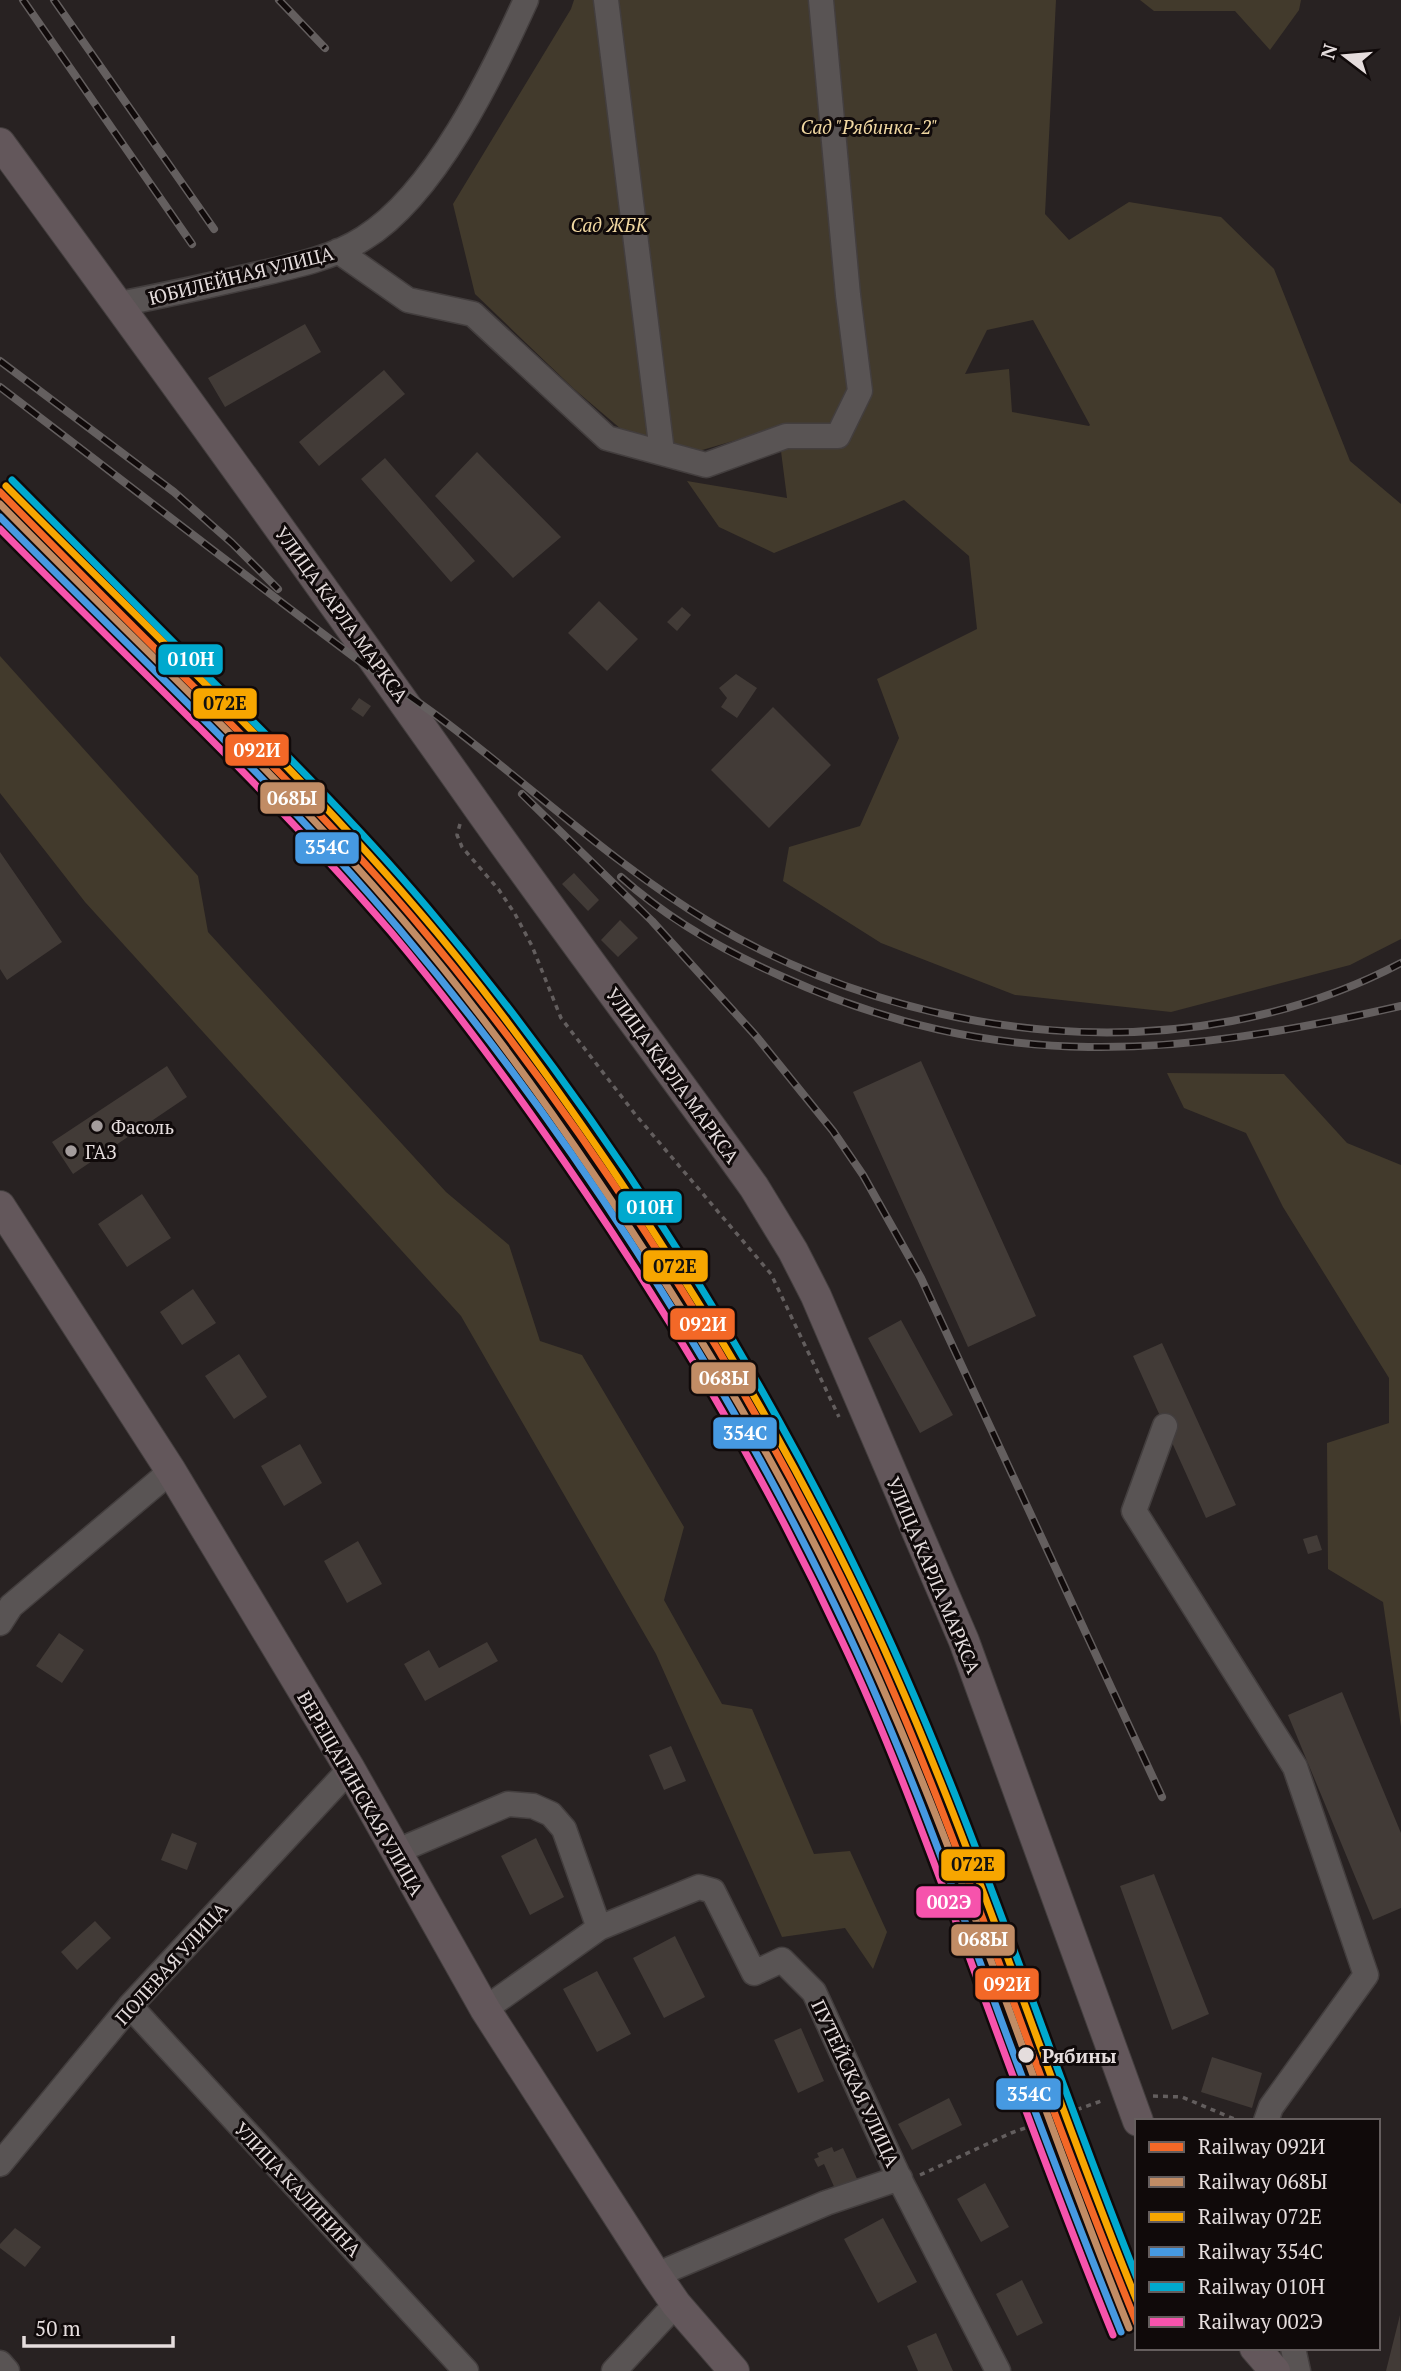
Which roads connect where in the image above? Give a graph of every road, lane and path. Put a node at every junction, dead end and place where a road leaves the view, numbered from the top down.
1 (526, 0) edge
2 (606, 0) edge
3 (821, 0) edge
4 (0, 143) edge
5 (338, 251) junction
6 (119, 304) junction
7 (661, 444) dead end
8 (481, 811) junction
9 (0, 1206) edge
10 (841, 1421) dead end
11 (1165, 1426) dead end
12 (171, 1471) junction
13 (0, 1623) edge
14 (350, 1769) junction
15 (395, 1852) junction
16 (599, 1928) junction
17 (130, 2006) junction
18 (485, 2009) junction
19 (1132, 2108) edge
20 (1234, 2119) edge
21 (1267, 2119) edge
22 (0, 2164) edge
23 (901, 2181) junction
24 (656, 2275) junction
25 (676, 2304) junction
26 (1257, 2350) edge
27 (1293, 2350) edge
28 (0, 2363) edge
29 (7, 2371) edge
30 (466, 2371) edge
31 (614, 2371) edge
32 (734, 2371) edge
33 (998, 2371) edge
34 (1275, 2371) edge
35 (1298, 2371) edge

1 - 5 street, ЮБИЛЕЙНАЯ УЛИЦА
2 - 7 street
3 - 5 street
4 - 6 main road, УЛИЦА КАРЛА МАРКСА
5 - 6 street, ЮБИЛЕЙНАЯ УЛИЦА
6 - 8 main road, УЛИЦА КАРЛА МАРКСА
8 - 10 path
8 - 19 main road, УЛИЦА КАРЛА МАРКСА
9 - 12 main road, ВЕРЕЩАГИНСКАЯ УЛИЦА
11 - 21 street
12 - 13 street
12 - 14 main road, ВЕРЕЩАГИНСКАЯ УЛИЦА
14 - 15 main road, ВЕРЕЩАГИНСКАЯ УЛИЦА
14 - 17 street, ПОЛЕВАЯ УЛИЦА
15 - 16 street
15 - 18 main road, ВЕРЕЩАГИНСКАЯ УЛИЦА
16 - 18 street, ПУТЕЙСКАЯ УЛИЦА
16 - 23 street, ПУТЕЙСКАЯ УЛИЦА
17 - 22 street, ПОЛЕВАЯ УЛИЦА
17 - 30 street, УЛИЦА КАЛИНИНА
18 - 24 main road, ВЕРЕЩАГИНСКАЯ УЛИЦА
19 - 20 path
19 - 23 path
23 - 24 street
23 - 33 street, ПУТЕЙСКАЯ УЛИЦА
24 - 25 main road, ВЕРЕЩАГИНСКАЯ УЛИЦА
25 - 31 street
25 - 32 main road, ВЕРЕЩАГИНСКАЯ УЛИЦА
26 - 34 main road
27 - 35 street
28 - 29 street

